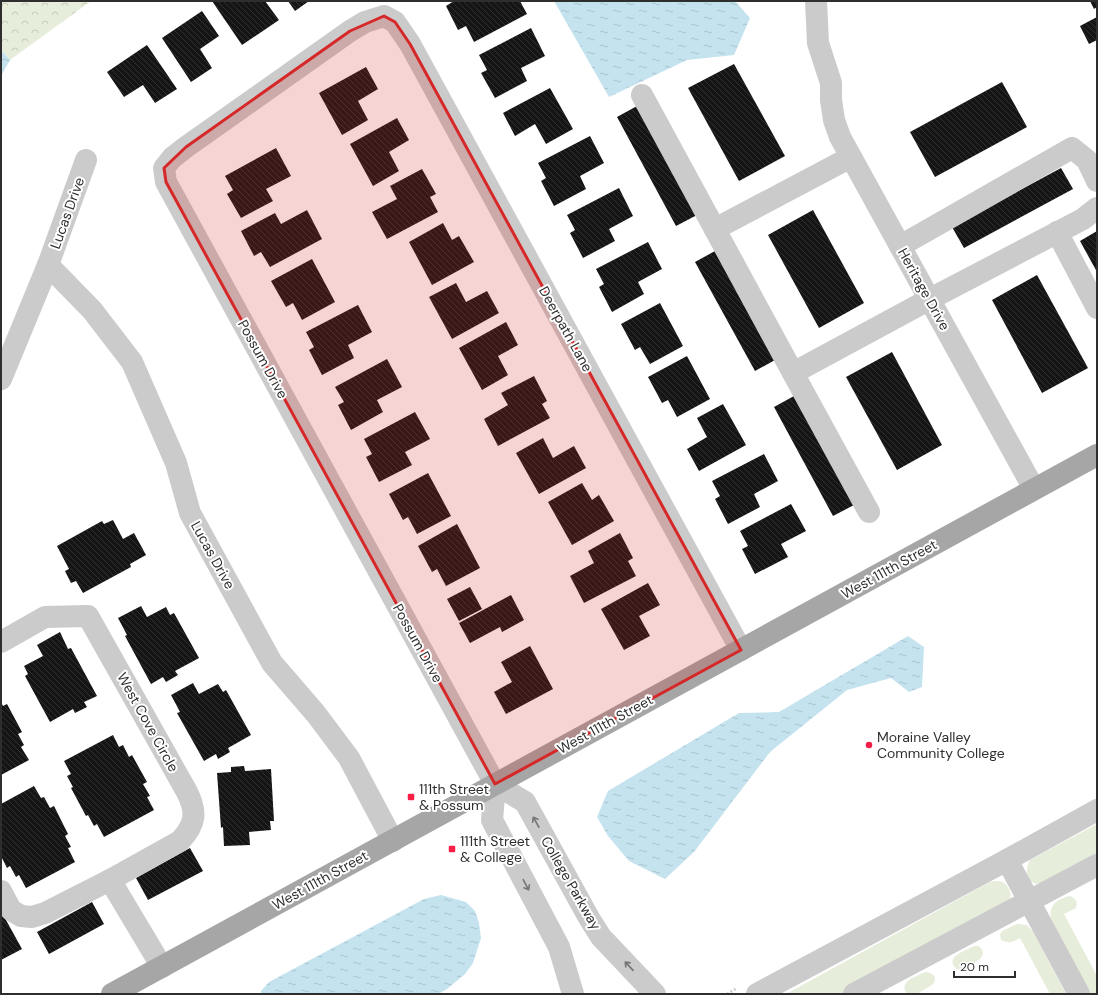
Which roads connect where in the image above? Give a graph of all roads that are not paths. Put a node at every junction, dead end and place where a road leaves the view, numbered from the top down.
1 (816, 1) edge
2 (384, 16) joint
3 (642, 95) dead end
4 (851, 157) junction
5 (86, 160) dead end
6 (1097, 181) edge
7 (1097, 208) edge
8 (715, 229) junction
9 (1058, 232) junction
10 (900, 246) junction
11 (48, 265) junction
12 (930, 300) junction
13 (1097, 308) edge
14 (793, 373) junction
15 (1, 379) edge
16 (1097, 455) edge
17 (1034, 489) junction
18 (869, 512) dead end
19 (1, 642) edge
20 (741, 650) junction
21 (495, 784) junction
22 (1097, 810) edge
23 (392, 841) junction
24 (1007, 860) junction
25 (1097, 865) edge
26 (110, 880) junction
27 (1, 891) edge
28 (1029, 901) junction
29 (162, 967) junction
30 (112, 994) edge
31 (573, 994) edge
32 (655, 994) edge
33 (757, 994) edge
34 (854, 994) edge
35 (1079, 994) edge

1 - 4 street, Heritage Drive
2 - 20 street, Deerpath Lane
2 - 21 street, Possum Drive
3 - 8 street
4 - 8 street
4 - 10 street, Heritage Drive
5 - 11 street, Lucas Drive
6 - 10 street
7 - 9 street
8 - 14 street
9 - 12 street
9 - 13 street
10 - 12 street, Heritage Drive
11 - 15 street, Lucas Drive
11 - 23 street, Lucas Drive
12 - 14 street
12 - 17 street, Heritage Drive
14 - 18 street
16 - 17 main road, West 111th Street
17 - 20 main road, West 111th Street
19 - 26 street, West Cove Circle
20 - 21 main road, West 111th Street
21 - 23 main road, West 111th Street
21 -> 31 street
32 -> 21 street, College Parkway
22 - 24 street
23 - 29 main road, West 111th Street
24 - 28 street
24 - 33 street
25 - 28 street
26 - 27 street, West Cove Circle
26 - 29 street
28 - 34 street
28 - 35 street
29 - 30 main road, West 111th Street

